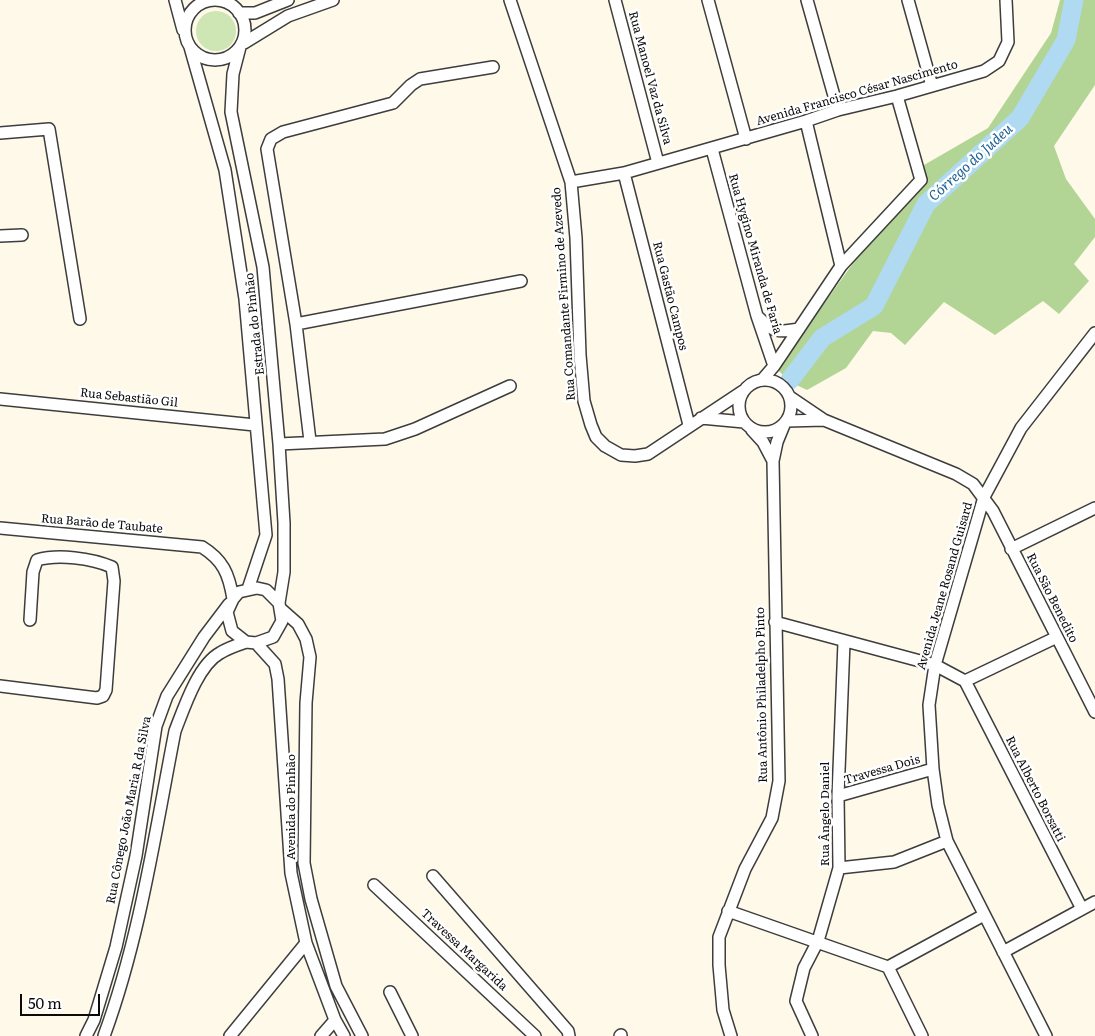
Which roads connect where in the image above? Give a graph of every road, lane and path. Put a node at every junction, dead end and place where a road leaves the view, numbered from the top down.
1 (175, 0) edge
2 (288, 0) edge
3 (332, 0) edge
4 (615, 0) edge
5 (708, 0) edge
6 (807, 0) edge
7 (908, 0) edge
8 (1006, 0) edge
9 (511, 2) edge
10 (234, 6) edge
11 (188, 43) junction
12 (242, 45) junction
13 (493, 67) dead end
14 (932, 86) junction
15 (896, 96) junction
16 (838, 110) junction
17 (806, 121) junction
18 (0, 133) edge
19 (746, 138) junction
20 (712, 149) junction
21 (658, 163) junction
22 (624, 173) junction
23 (570, 182) junction
24 (22, 235) dead end
25 (0, 236) edge
26 (841, 266) junction
27 (521, 282) dead end
28 (756, 316) junction
29 (80, 320) dead end
30 (296, 324) junction
31 (799, 329) junction
32 (1095, 332) edge
33 (774, 366) junction
34 (762, 380) junction
35 (510, 386) dead end
36 (743, 391) junction
37 (790, 397) junction
38 (0, 399) edge
39 (701, 418) junction
40 (824, 420) junction
41 (786, 423) junction
42 (256, 424) junction
43 (689, 425) junction
44 (747, 425) junction
45 (310, 442) junction
46 (279, 444) junction
47 (773, 461) junction
48 (984, 496) junction
49 (1095, 508) edge
50 (0, 528) edge
51 (1011, 549) junction
52 (248, 589) junction
53 (231, 601) junction
54 (280, 606) junction
55 (30, 620) dead end
56 (775, 622) junction
57 (1057, 637) junction
58 (251, 642) junction
59 (844, 642) junction
60 (935, 665) junction
61 (965, 681) junction
62 (0, 686) edge
63 (1095, 712) edge
64 (933, 769) junction
65 (838, 796) junction
66 (947, 841) junction
67 (840, 868) junction
68 (433, 876) dead end
69 (374, 885) dead end
70 (1095, 902) edge
71 (1082, 909) junction
72 (728, 911) junction
73 (984, 915) junction
74 (818, 941) junction
75 (306, 943) junction
76 (1004, 952) junction
77 (888, 967) junction
78 (390, 992) dead end
79 (335, 1020) junction
80 (86, 1036) edge
81 (104, 1036) edge
82 (230, 1036) edge
83 (321, 1036) edge
84 (344, 1036) edge
85 (362, 1036) edge
86 (412, 1036) edge
87 (535, 1036) edge
88 (568, 1036) edge
89 (731, 1036) edge
90 (812, 1036) edge
91 (922, 1036) edge
92 (1046, 1036) edge

1 - 11 street, Estrada do Pinhão
2 - 10 street
3 - 12 street
4 - 21 street, Rua Manoel Vaz da Silva
5 - 19 street
6 - 16 street
7 - 14 street
8 - 14 street, Avenida Francisco César Nascimento
9 - 23 street, Rua Comandante Firmino de Azevedo
10 - 11 street
10 - 12 street
11 - 12 street
11 - 42 street, Estrada do Pinhão
12 - 46 street, Estrada do Pinhão
13 - 30 street
14 - 15 street, Avenida Francisco César Nascimento
15 - 16 street, Avenida Francisco César Nascimento
15 - 26 street
16 - 17 street, Avenida Francisco César Nascimento
17 - 19 street, Avenida Francisco César Nascimento
17 - 26 street
18 - 29 street
19 - 20 street, Avenida Francisco César Nascimento
20 - 21 street, Avenida Francisco César Nascimento
20 - 28 street, Rua Hygino Miranda de Faria
21 - 22 street, Avenida Francisco César Nascimento
22 - 23 street, Avenida Francisco César Nascimento
22 - 43 street, Rua Gastão Campos
23 - 43 street, Rua Comandante Firmino de Azevedo
24 - 25 street
26 - 31 street
27 - 30 street
28 - 31 street
28 - 33 street, Rua Hygino Miranda de Faria
30 - 45 street
31 - 33 street
32 - 48 street, Avenida Jeane Rosand Guisard
33 - 34 street
34 - 36 street
34 - 37 street
35 - 45 street
36 - 39 street, Rua Comandante Firmino de Azevedo
36 - 44 street
37 - 40 street
37 - 41 street
38 - 42 street, Rua Sebastião Gil
39 - 43 street, Rua Comandante Firmino de Azevedo
39 - 44 street
40 - 41 street
40 - 48 street
41 - 44 street
41 - 47 street
42 - 52 street, Estrada do Pinhão
44 - 47 street
45 - 46 street
46 - 54 street, Estrada do Pinhão
47 - 56 street, Rua Antônio Philadelpho Pinto
48 - 51 street, Rua São Benedito
48 - 60 street, Avenida Jeane Rosand Guisard
49 - 51 street
50 - 53 street, Rua Barão de Taubate
51 - 57 street, Rua São Benedito
52 - 53 street
52 - 54 street
53 - 58 street
53 - 80 street, Rua Cônego João Maria R da Silva
54 - 58 street
54 - 85 street, Avenida do Pinhão
55 - 62 street
56 - 59 street
56 - 72 street, Rua Antônio Philadelpho Pinto
57 - 61 street
57 - 63 street, Rua São Benedito
58 - 75 street
58 - 81 street
59 - 60 street
59 - 65 street, Rua Ângelo Daniel
60 - 61 street
60 - 64 street, Avenida Jeane Rosand Guisard
61 - 71 street, Rua Alberto Borsatti
64 - 65 street, Travessa Dois
64 - 66 street, Avenida Jeane Rosand Guisard
65 - 67 street, Rua Ângelo Daniel
66 - 67 street
66 - 73 street, Avenida Jeane Rosand Guisard
67 - 74 street, Rua Ângelo Daniel
68 - 88 street
69 - 87 street, Travessa Margarida
70 - 71 street
71 - 76 street
72 - 74 street
72 - 89 street, Rua Antônio Philadelpho Pinto
73 - 76 street, Avenida Jeane Rosand Guisard
73 - 77 street
74 - 77 street
74 - 90 street, Rua Ângelo Daniel
75 - 79 street
75 - 82 street
76 - 92 street, Avenida Jeane Rosand Guisard
77 - 91 street
78 - 86 street
79 - 83 street
79 - 84 street

